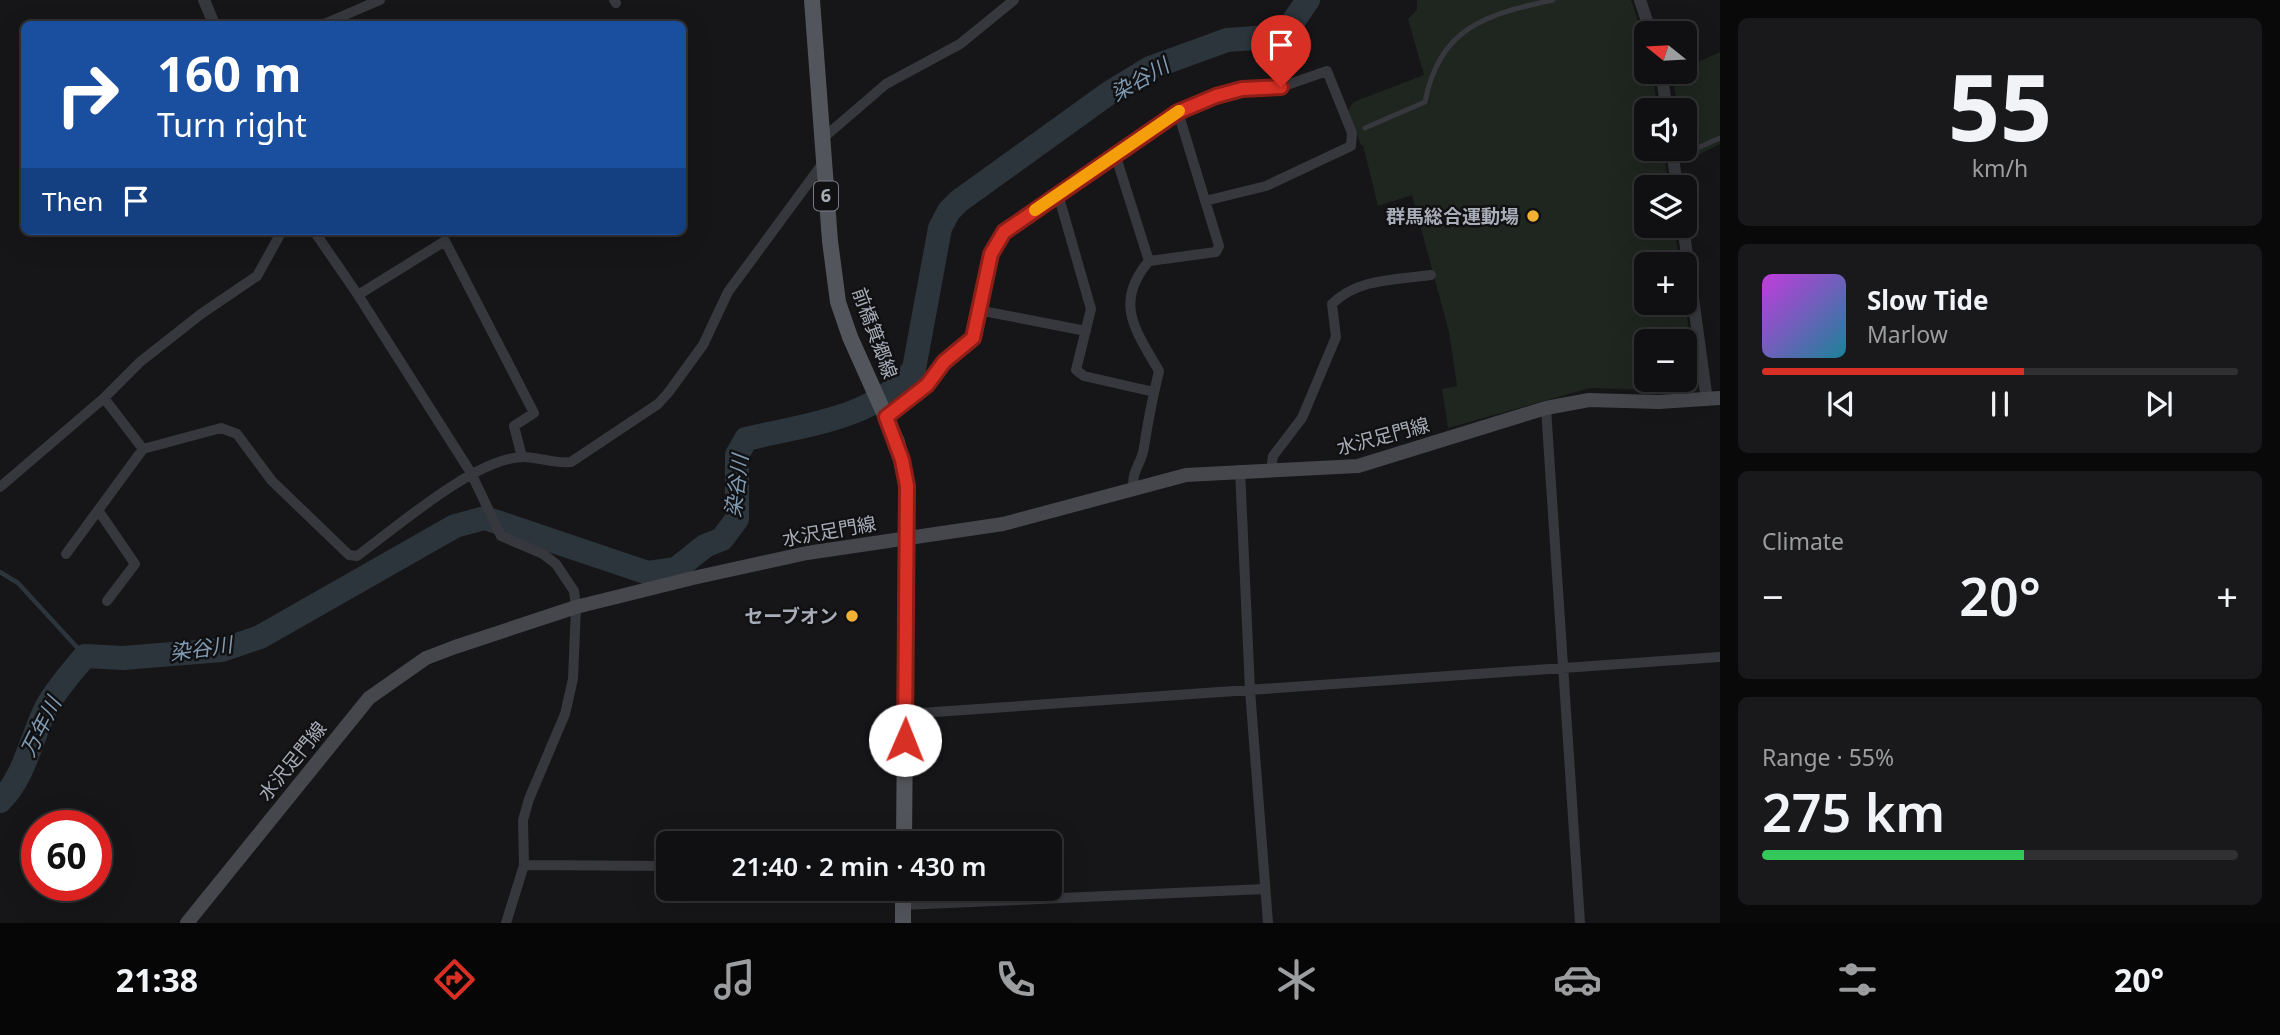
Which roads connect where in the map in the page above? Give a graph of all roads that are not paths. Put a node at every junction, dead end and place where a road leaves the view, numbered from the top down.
1 (204, 0) edge
2 (380, 0) edge
3 (1014, 0) edge
4 (1553, 0) edge
5 (1640, 0) edge
6 (813, 1) edge
7 (213, 21) edge
8 (331, 21) edge
9 (1647, 21) edge
10 (1178, 112) junction
11 (1366, 128) dead end
12 (1720, 138) edge
13 (822, 139) junction
14 (1697, 146) edge
15 (1115, 154) junction
16 (824, 163) junction
17 (1058, 194) junction
18 (1205, 201) junction
19 (280, 235) edge
20 (317, 235) edge
21 (1685, 238) edge
22 (1149, 261) junction
23 (1431, 275) dead end
24 (358, 295) junction
25 (978, 310) junction
26 (1086, 331) junction
27 (1154, 392) junction
28 (104, 398) junction
29 (1713, 399) edge
30 (1546, 408) junction
31 (884, 414) junction
32 (143, 449) junction
33 (522, 457) junction
34 (1240, 470) junction
35 (1271, 470) junction
36 (471, 473) junction
37 (0, 487) edge
38 (1133, 489) junction
39 (98, 510) junction
40 (907, 539) junction
41 (66, 554) dead end
42 (107, 601) dead end
43 (576, 607) junction
44 (1720, 657) edge
45 (1563, 669) junction
46 (1250, 690) junction
47 (906, 714) junction
48 (904, 831) edge
49 (524, 866) junction
50 (656, 866) edge
51 (1265, 889) junction
52 (1062, 893) edge
53 (903, 901) edge
54 (187, 923) edge
55 (506, 923) edge
56 (903, 923) edge
57 (1268, 923) edge
58 (1580, 923) edge

1 - 7 street
2 - 8 street
3 - 13 street
4 - 11 lane
5 - 9 street
6 - 13 main road, 前橋箕郷線 / 6
10 - 15 street
10 - 18 street
10 - 18 street
12 - 14 lane
13 - 16 main road, 前橋箕郷線 / 6
15 - 17 street
15 - 22 street
16 - 31 main road, 前橋箕郷線 / 6
16 - 33 street
17 - 25 street
17 - 26 street
18 - 22 street
19 - 28 street
20 - 24 street
21 - 29 street
22 - 27 street
23 - 35 street
24 - 33 street
24 - 36 street
25 - 26 street
25 - 31 street
26 - 27 street
27 - 38 street
28 - 32 street
28 - 37 street
29 - 30 main road, 水沢足門線
30 - 35 main road, 水沢足門線
30 - 45 street
31 - 40 main road, 前橋箕郷線 / 6
32 - 36 street
32 - 39 street
33 - 36 street
34 - 35 main road, 水沢足門線
34 - 38 main road, 水沢足門線
34 - 46 street
36 - 43 street
38 - 40 main road, 水沢足門線
39 - 41 street
39 - 42 street
40 - 43 main road, 水沢足門線
40 - 47 main road, 前橋箕郷線 / 6
43 - 49 street
43 - 54 main road, 水沢足門線
44 - 45 street
45 - 46 street
45 - 58 street
46 - 47 street
46 - 51 street
47 - 48 main road, 前橋箕郷線 / 6
49 - 50 street
49 - 55 street
51 - 52 street
51 - 57 street
53 - 56 main road

